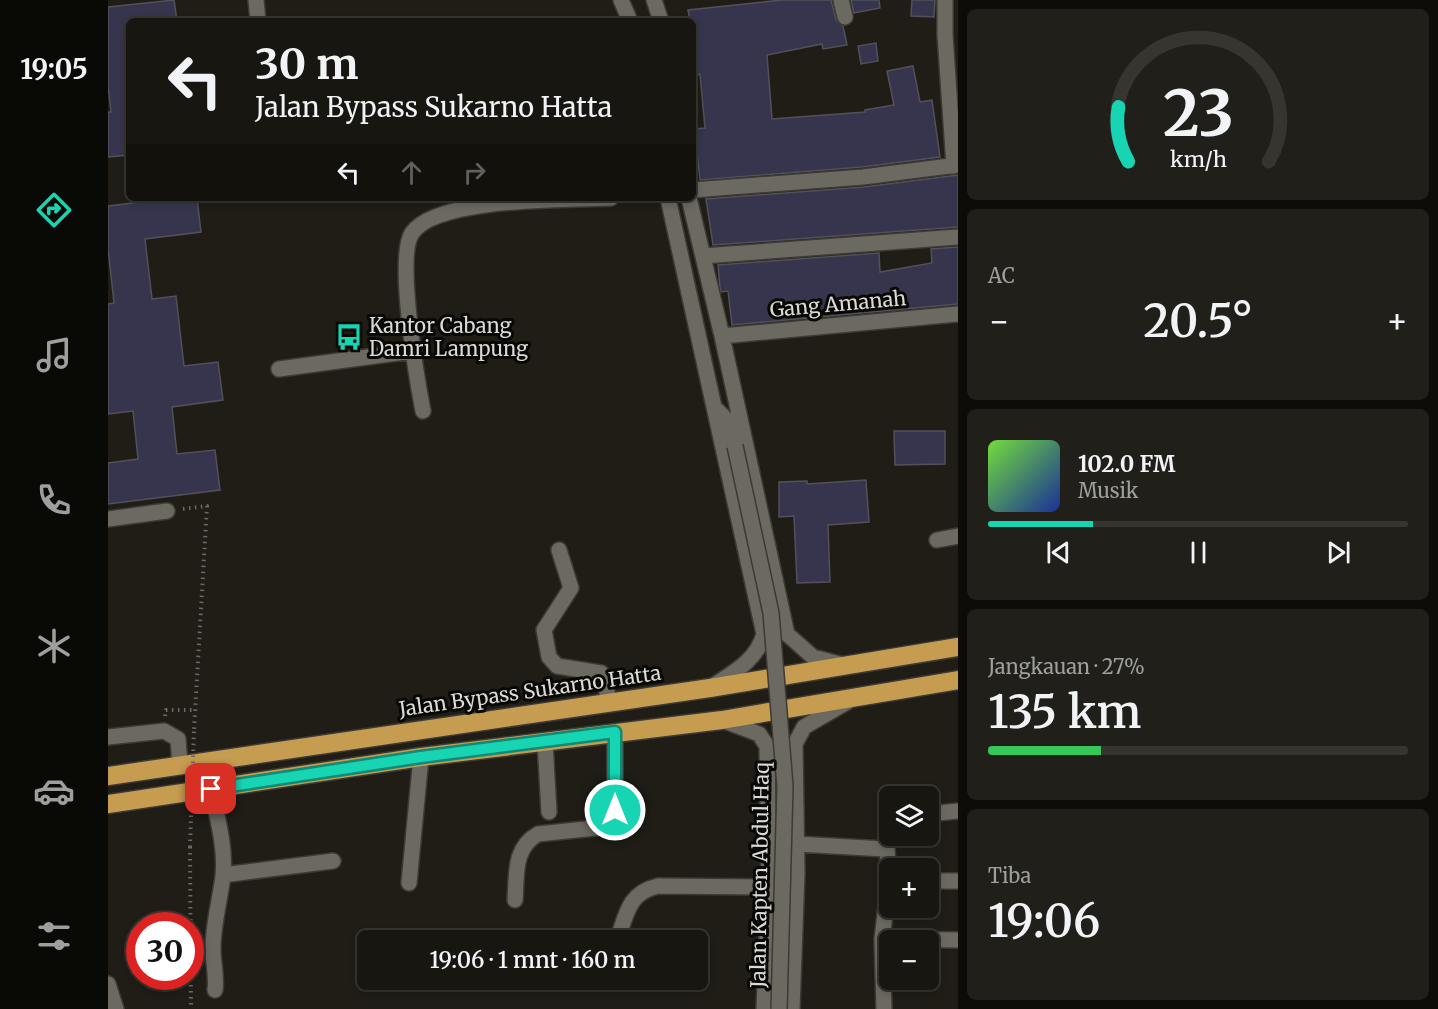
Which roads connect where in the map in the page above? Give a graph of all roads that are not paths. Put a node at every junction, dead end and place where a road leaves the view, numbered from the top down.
1 (256, 0) edge
2 (621, 0) edge
3 (654, 0) edge
4 (842, 0) edge
5 (945, 0) edge
6 (845, 16) dead end
7 (258, 18) edge
8 (629, 18) edge
9 (660, 18) edge
10 (951, 26) edge
11 (956, 165) edge
12 (696, 190) edge
13 (555, 201) edge
14 (669, 201) edge
15 (690, 201) edge
16 (958, 237) edge
17 (703, 256) junction
18 (958, 314) edge
19 (722, 336) junction
20 (412, 351) junction
21 (279, 369) dead end
22 (737, 401) junction
23 (715, 408) junction
24 (423, 411) dead end
25 (729, 423) junction
26 (167, 511) road end
27 (108, 519) edge
28 (958, 536) edge
29 (937, 540) dead end
30 (559, 550) dead end
31 (782, 610) junction
32 (761, 616) junction
33 (958, 647) edge
34 (849, 666) junction
35 (958, 680) edge
36 (710, 688) junction
37 (855, 697) junction
38 (610, 702) junction
39 (722, 720) junction
40 (416, 729) junction
41 (615, 732) junction
42 (108, 737) edge
43 (545, 742) junction
44 (421, 757) junction
45 (795, 759) junction
46 (769, 761) junction
47 (180, 765) junction
48 (108, 776) edge
49 (211, 789) junction
50 (108, 804) edge
51 (958, 811) edge
52 (549, 812) dead end
53 (939, 813) edge
54 (796, 844) junction
55 (885, 846) edge
56 (885, 849) junction
57 (886, 858) edge
58 (333, 861) dead end
59 (223, 875) junction
60 (939, 881) edge
61 (958, 881) edge
62 (409, 883) dead end
63 (770, 887) junction
64 (796, 888) junction
65 (515, 900) dead end
66 (620, 930) edge
67 (939, 940) edge
68 (958, 940) edge
69 (108, 984) edge
70 (215, 990) dead end
71 (883, 990) edge
72 (116, 1009) edge
73 (764, 1009) edge
74 (779, 1009) edge
75 (792, 1009) edge
76 (884, 1009) edge

1 - 7 street
2 - 8 street
3 - 9 street
4 - 6 street
5 - 10 street
10 - 11 street
11 - 12 street
13 - 20 street
14 - 23 street
15 - 17 street
16 - 17 street
17 - 19 street
18 - 19 street, Gang Amanah
19 - 22 street
20 - 21 street
20 - 24 street
22 - 25 street
22 - 31 street
23 - 25 street, Jalan Kapten Abdul Haq
23 - 32 street
25 - 74 street, Jalan Kapten Abdul Haq, bridge
26 - 27 street
28 - 29 street
30 - 38 street
31 - 32 street
31 - 34 street
32 - 36 street
33 - 34 highway, Jalan Bypass Sukarno Hatta
34 - 36 highway, Jalan Bypass Sukarno Hatta
35 - 37 highway
36 - 38 highway, Jalan Bypass Sukarno Hatta
37 - 39 highway
37 - 45 street
38 - 40 highway, Jalan Bypass Sukarno Hatta
39 - 41 highway
39 - 46 street
40 - 44 highway
40 - 47 highway, Jalan Bypass Sukarno Hatta
41 - 43 highway
41 - 65 street
42 - 47 street
43 - 44 highway
43 - 52 street
44 - 49 highway
44 - 62 street
45 - 46 street
45 - 54 street
46 - 63 street
47 - 48 highway, Jalan Bypass Sukarno Hatta
49 - 50 highway
49 - 59 street
51 - 53 street
54 - 56 street
54 - 64 street
55 - 56 street
56 - 57 street
58 - 59 street
59 - 70 street
60 - 61 street
63 - 64 street
63 - 66 street
63 - 73 street
64 - 75 street
67 - 68 street
69 - 72 street
71 - 76 street

